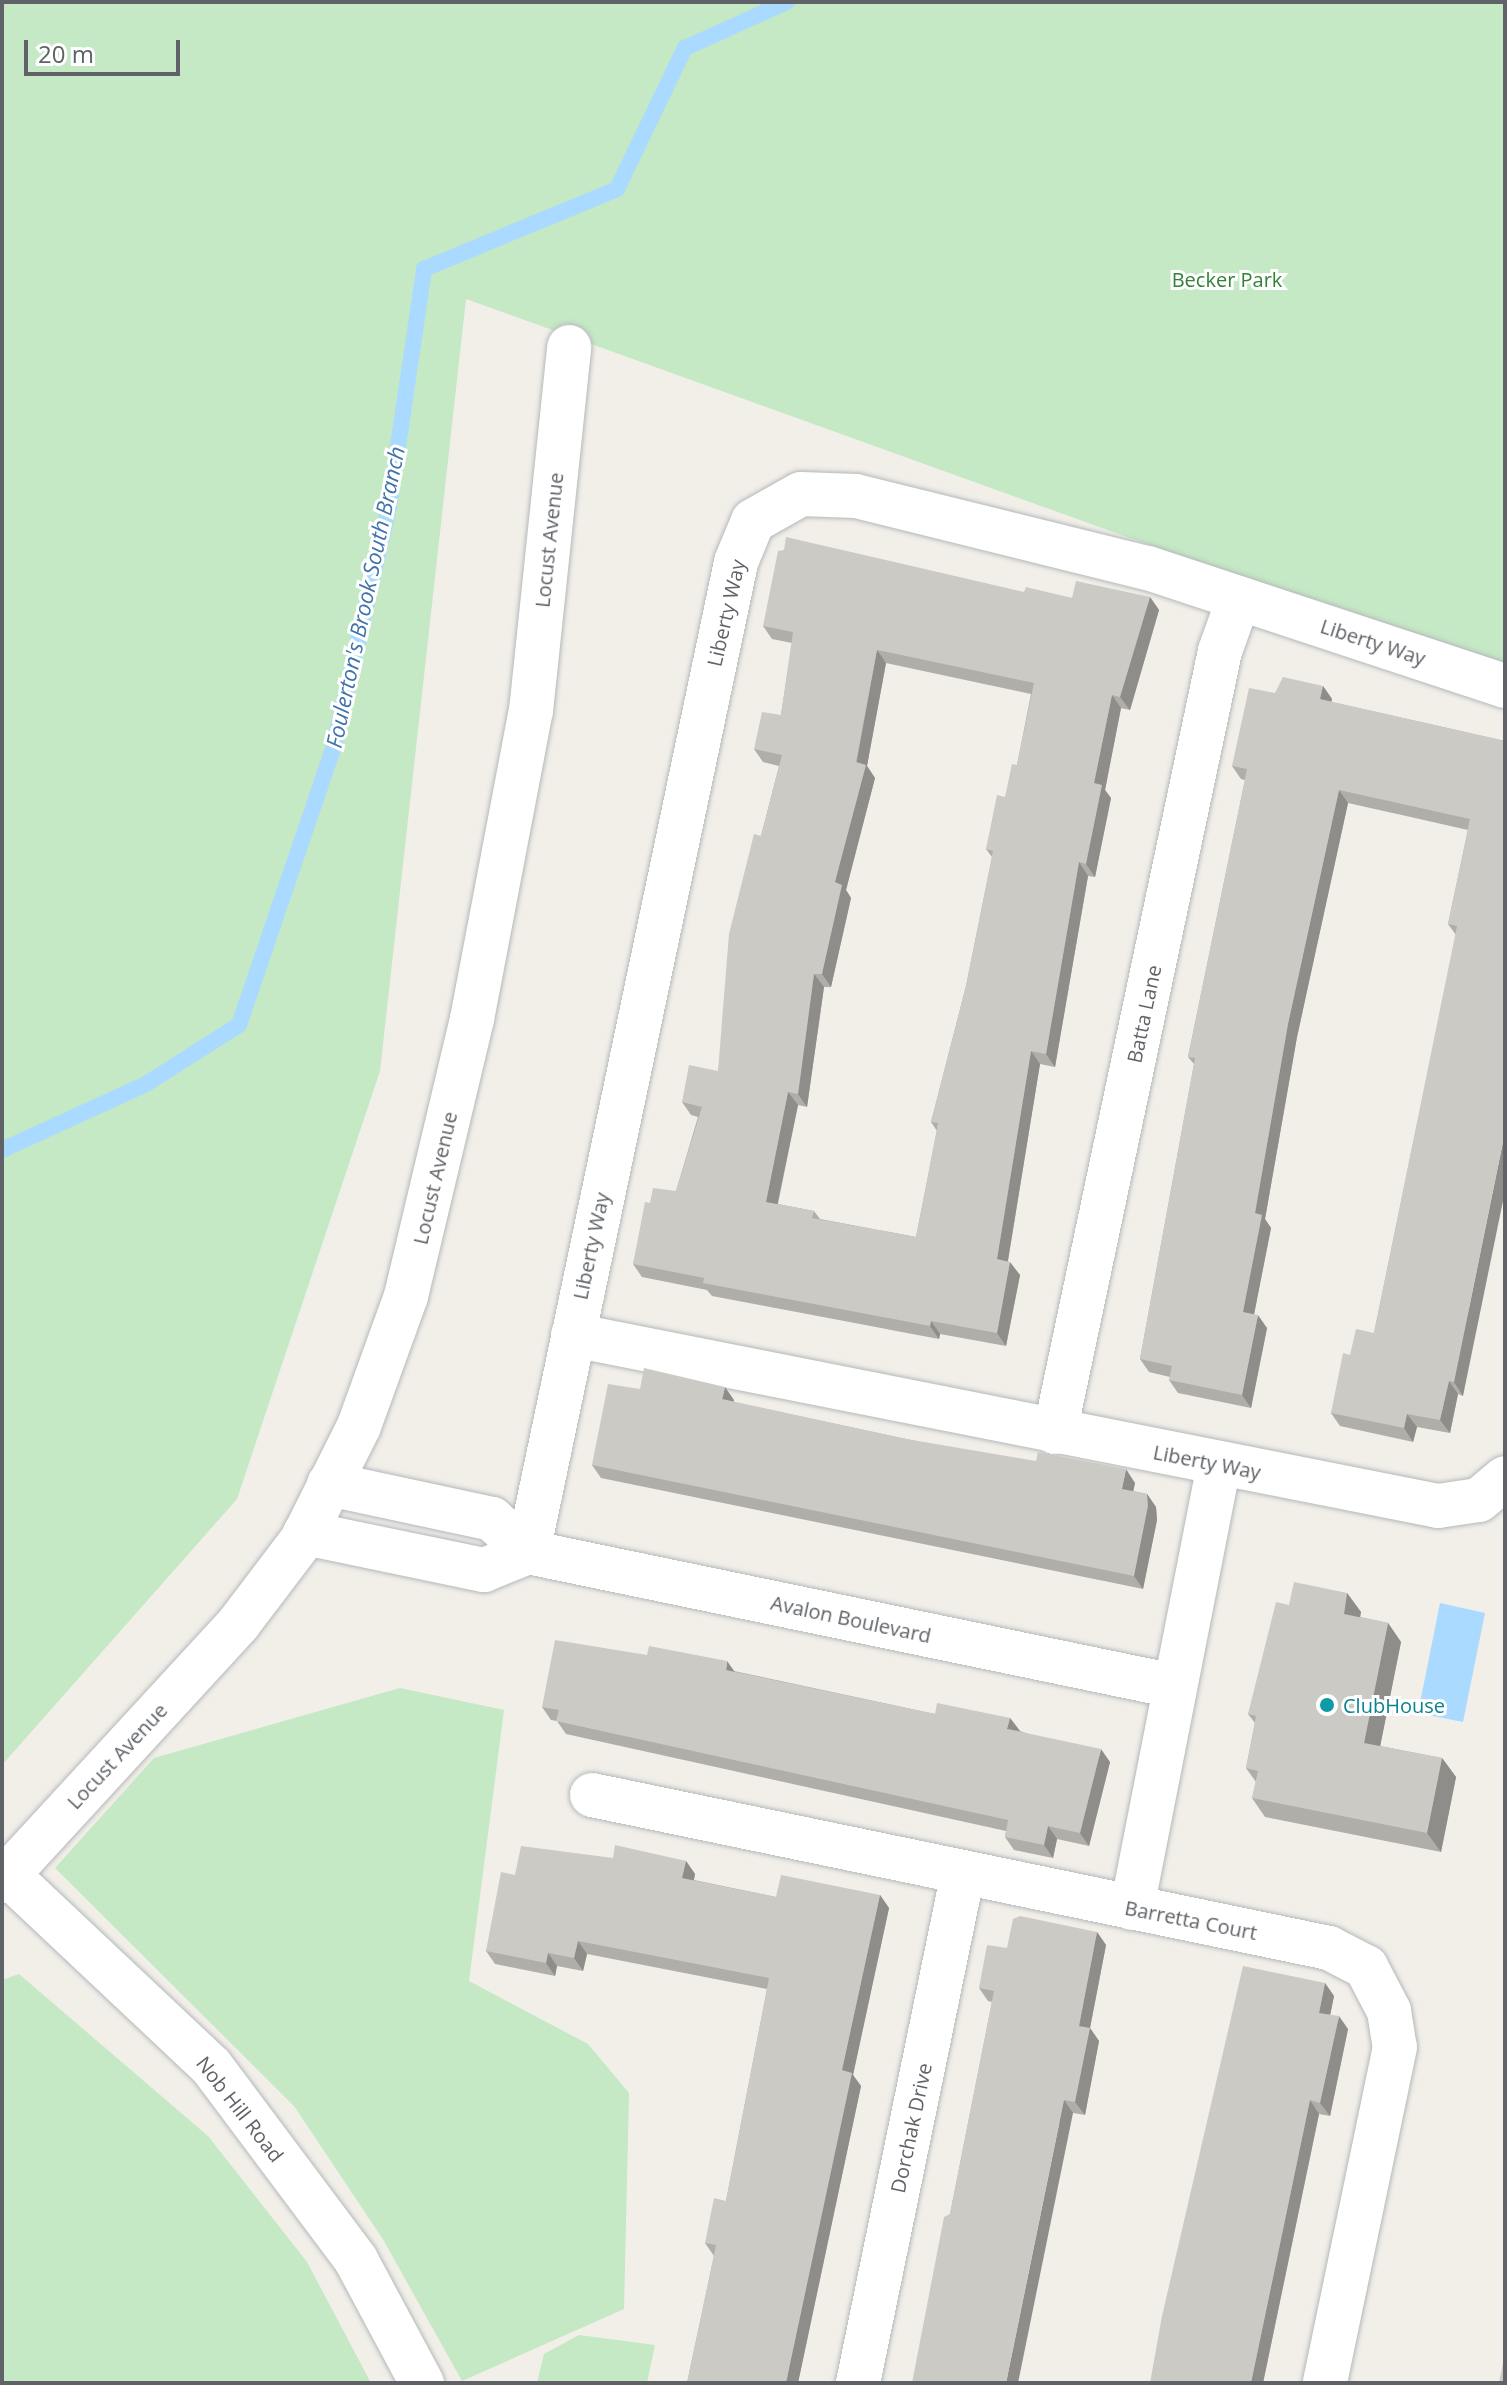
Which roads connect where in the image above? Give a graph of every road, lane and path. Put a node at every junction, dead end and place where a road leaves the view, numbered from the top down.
1 (569, 347) dead end
2 (1239, 598) junction
3 (1505, 686) edge
4 (573, 1335) junction
5 (1055, 1432) junction
6 (1219, 1464) junction
7 (1505, 1478) edge
8 (329, 1484) junction
9 (305, 1533) junction
10 (528, 1552) junction
11 (1174, 1686) junction
12 (592, 1795) dead end
13 (963, 1873) junction
14 (5, 1878) edge
15 (1132, 1908) junction
16 (422, 2383) edge
17 (858, 2383) edge
18 (1325, 2383) edge

1 - 8 street, Locust Avenue
2 - 3 street, Liberty Way
2 - 4 street, Liberty Way
2 - 5 street, Batta Lane
4 - 5 street, Liberty Way
4 - 10 street, Liberty Way
5 - 6 street, Liberty Way
6 - 7 street, Liberty Way
6 - 11 street
8 - 9 street, Locust Avenue
8 - 10 street
9 - 10 street
9 - 14 street, Locust Avenue
10 - 11 street, Avalon Boulevard
11 - 15 street
12 - 13 street, Barretta Court
13 - 15 street, Barretta Court
13 - 17 street, Dorchak Drive
14 - 16 street, Nob Hill Road
15 - 18 street, Barretta Court

